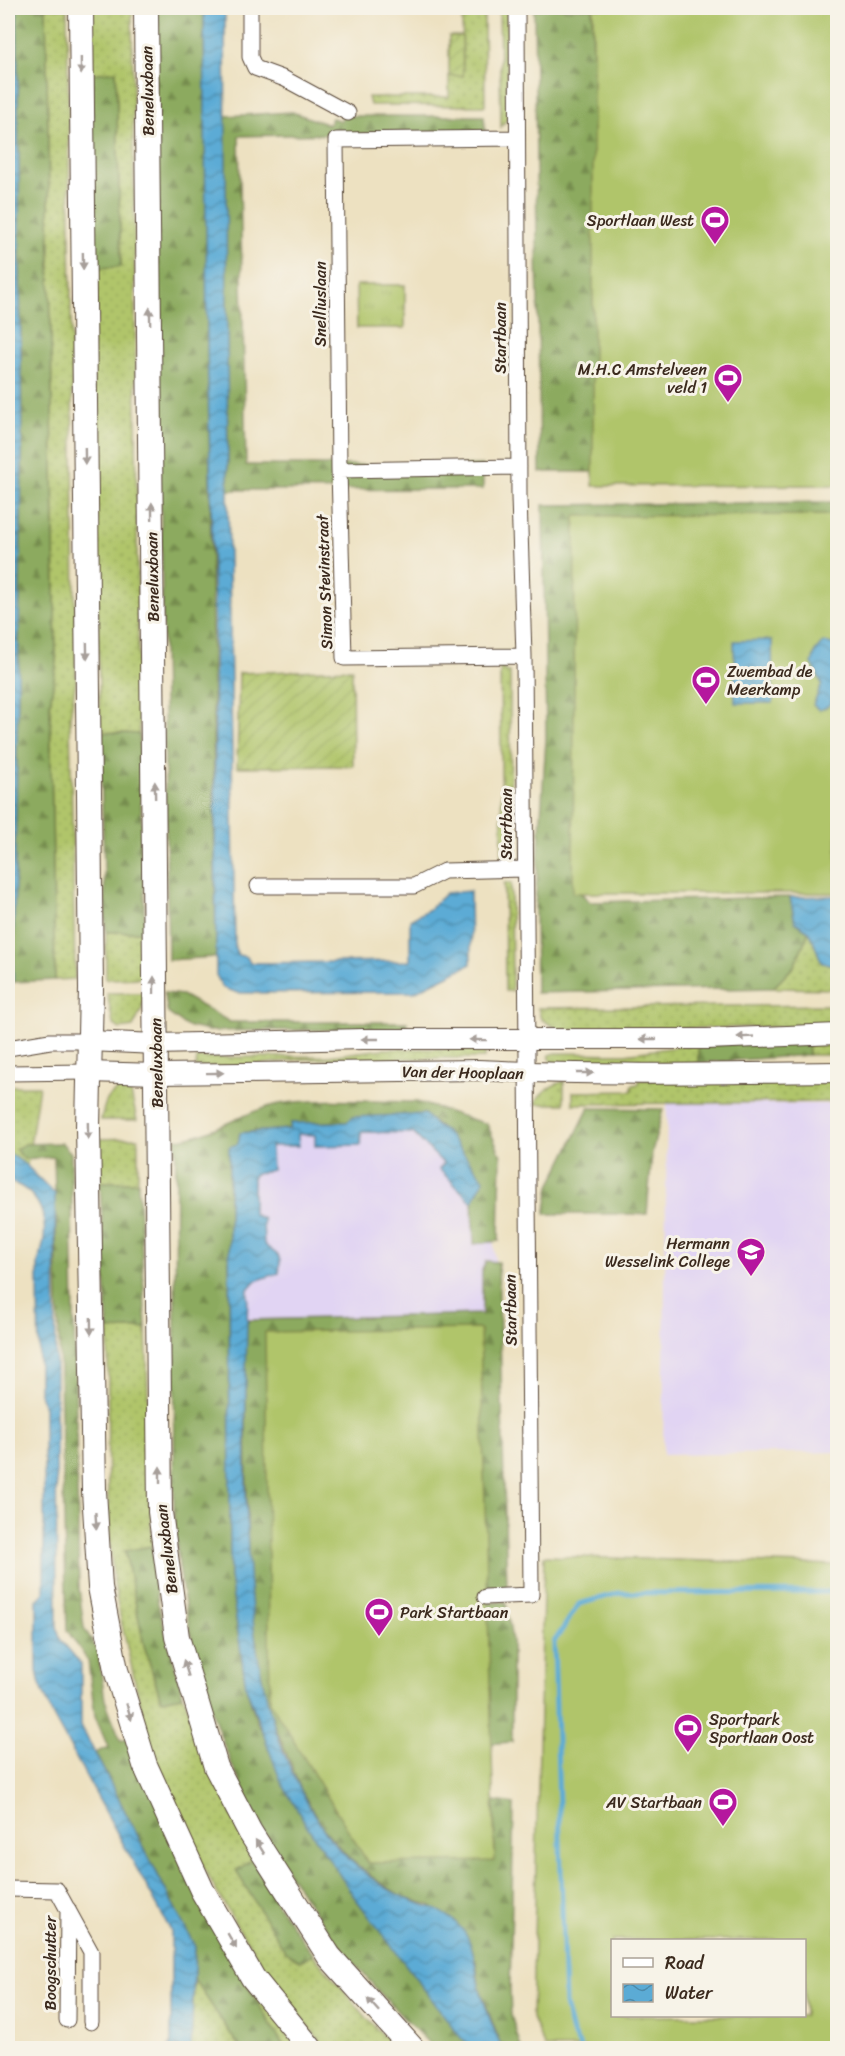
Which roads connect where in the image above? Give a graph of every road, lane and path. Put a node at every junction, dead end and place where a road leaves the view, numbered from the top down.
1 (81, 8) edge
2 (146, 8) edge
3 (250, 8) edge
4 (517, 8) edge
5 (348, 113) dead end
6 (518, 138) junction
7 (519, 467) junction
8 (339, 470) junction
9 (524, 656) junction
10 (525, 869) junction
11 (258, 886) dead end
12 (837, 1034) edge
13 (526, 1040) junction
14 (90, 1041) junction
15 (156, 1044) junction
16 (8, 1048) edge
17 (88, 1072) junction
18 (837, 1072) edge
19 (8, 1073) edge
20 (527, 1073) junction
21 (157, 1074) junction
22 (485, 1597) dead end
23 (8, 1889) edge
24 (68, 1906) junction
25 (68, 2020) dead end
26 (91, 2022) dead end
27 (310, 2049) edge
28 (412, 2049) edge

1 -> 14 main road
15 -> 2 main road, Beneluxbaan
3 - 5 street
4 - 6 street, Startbaan
6 - 7 street, Startbaan
6 - 8 street, Snelliuslaan
7 - 8 street
7 - 9 street, Startbaan
8 - 9 street, Simon Stevinstraat
9 - 10 street, Startbaan
10 - 11 street
10 - 13 street, Startbaan
12 -> 13 street, Van der Hooplaan
13 -> 15 street, Van der Hooplaan
13 - 20 street, Startbaan
14 - 15 street, Van der Hooplaan
14 - 16 street
14 - 17 main road
15 - 21 main road, Beneluxbaan
17 - 19 street
17 - 21 street, Van der Hooplaan
17 -> 27 main road
20 -> 18 street, Van der Hooplaan
21 -> 20 street, Van der Hooplaan
20 - 22 street, Startbaan
28 -> 21 main road, Beneluxbaan
23 - 24 street, Boogschutter
24 - 25 street, Boogschutter
24 - 26 street, Boogschutter

